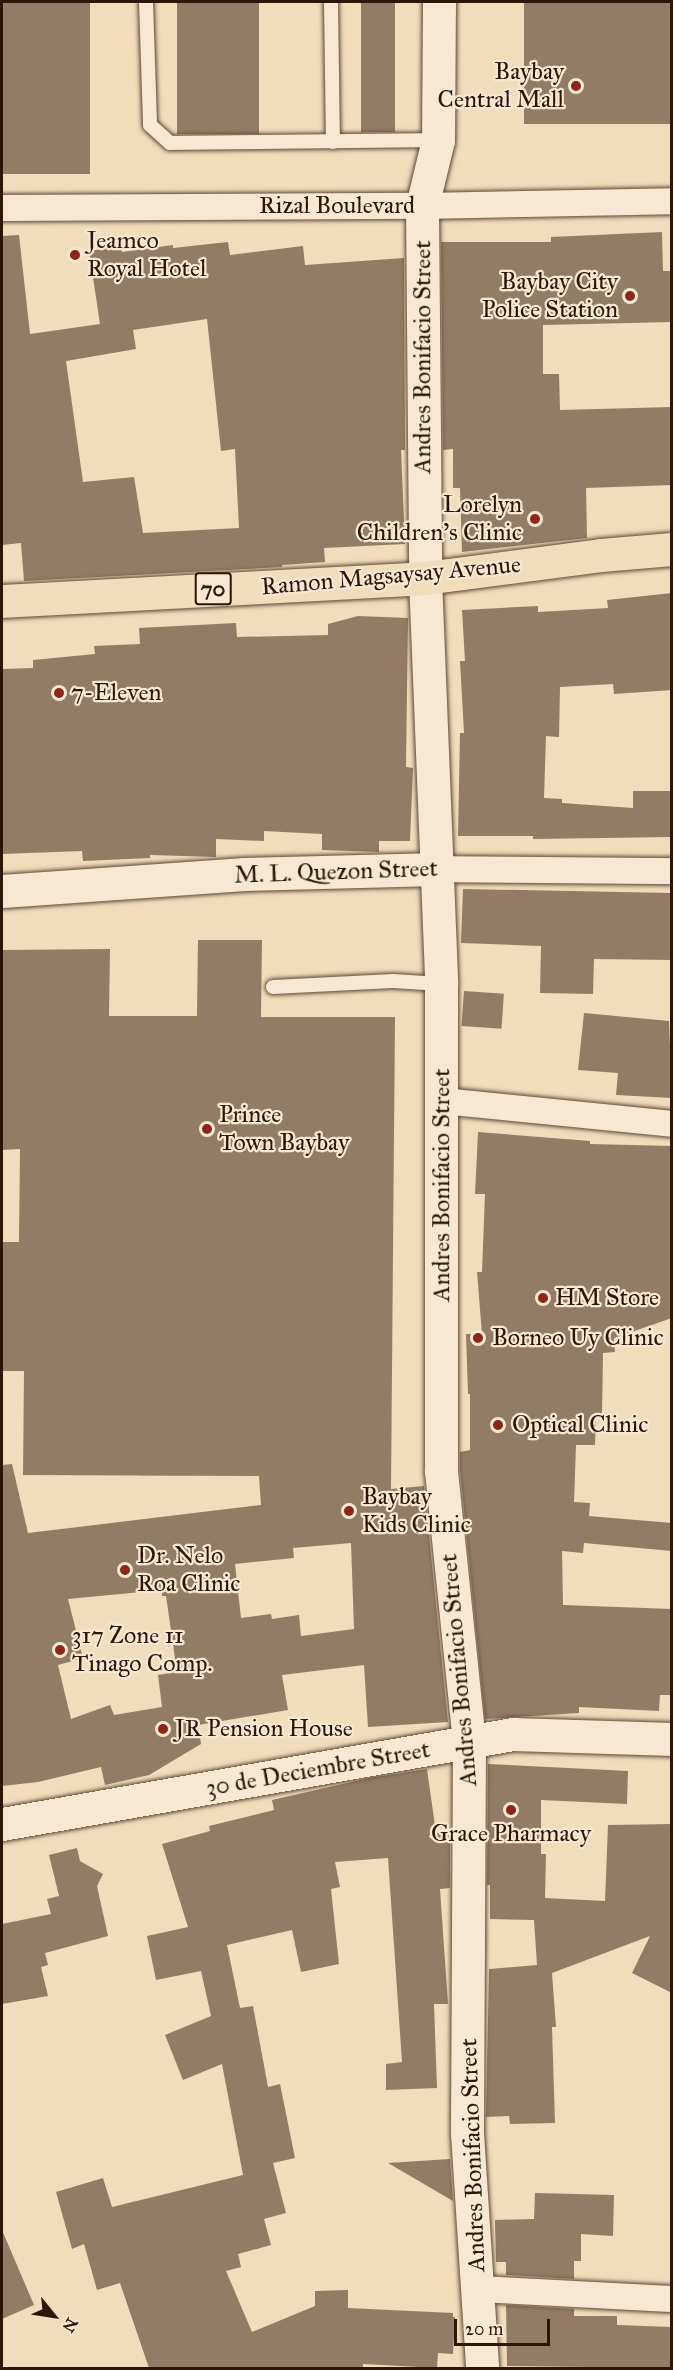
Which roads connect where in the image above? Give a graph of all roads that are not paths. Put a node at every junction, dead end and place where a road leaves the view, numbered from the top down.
1 (146, 2) edge
2 (331, 2) edge
3 (439, 2) edge
4 (438, 140) junction
5 (333, 142) junction
6 (672, 201) edge
7 (422, 206) junction
8 (2, 208) edge
9 (672, 549) edge
10 (424, 578) junction
11 (2, 601) edge
12 (438, 869) junction
13 (672, 871) edge
14 (2, 891) edge
15 (441, 984) junction
16 (273, 987) dead end
17 (443, 1101) junction
18 (672, 1124) edge
19 (672, 1739) edge
20 (469, 1743) junction
21 (2, 1824) edge
22 (478, 2289) junction
23 (672, 2299) edge
24 (482, 2368) edge

1 - 5 lane
2 - 5 lane
3 - 4 street, Andres Bonifacio Street
4 - 5 lane
4 - 7 street, Andres Bonifacio Street
6 - 7 street, Rizal Boulevard
7 - 8 street, Rizal Boulevard
7 - 10 street, Andres Bonifacio Street
9 - 10 main road, Ramon Magsaysay Avenue / 70
10 - 11 main road, Ramon Magsaysay Avenue / 70
10 - 12 street, Andres Bonifacio Street
12 - 13 street, M. L. Quezon Street
12 - 14 street, M. L. Quezon Street
12 - 15 street, Andres Bonifacio Street
15 - 16 lane
15 - 17 street, Andres Bonifacio Street
17 - 18 street
17 - 20 street, Andres Bonifacio Street
19 - 20 street, 30 de Deciembre Street
20 - 21 street, 30 de Deciembre Street
20 - 22 street, Andres Bonifacio Street
22 - 23 street
22 - 24 street, Andres Bonifacio Street

